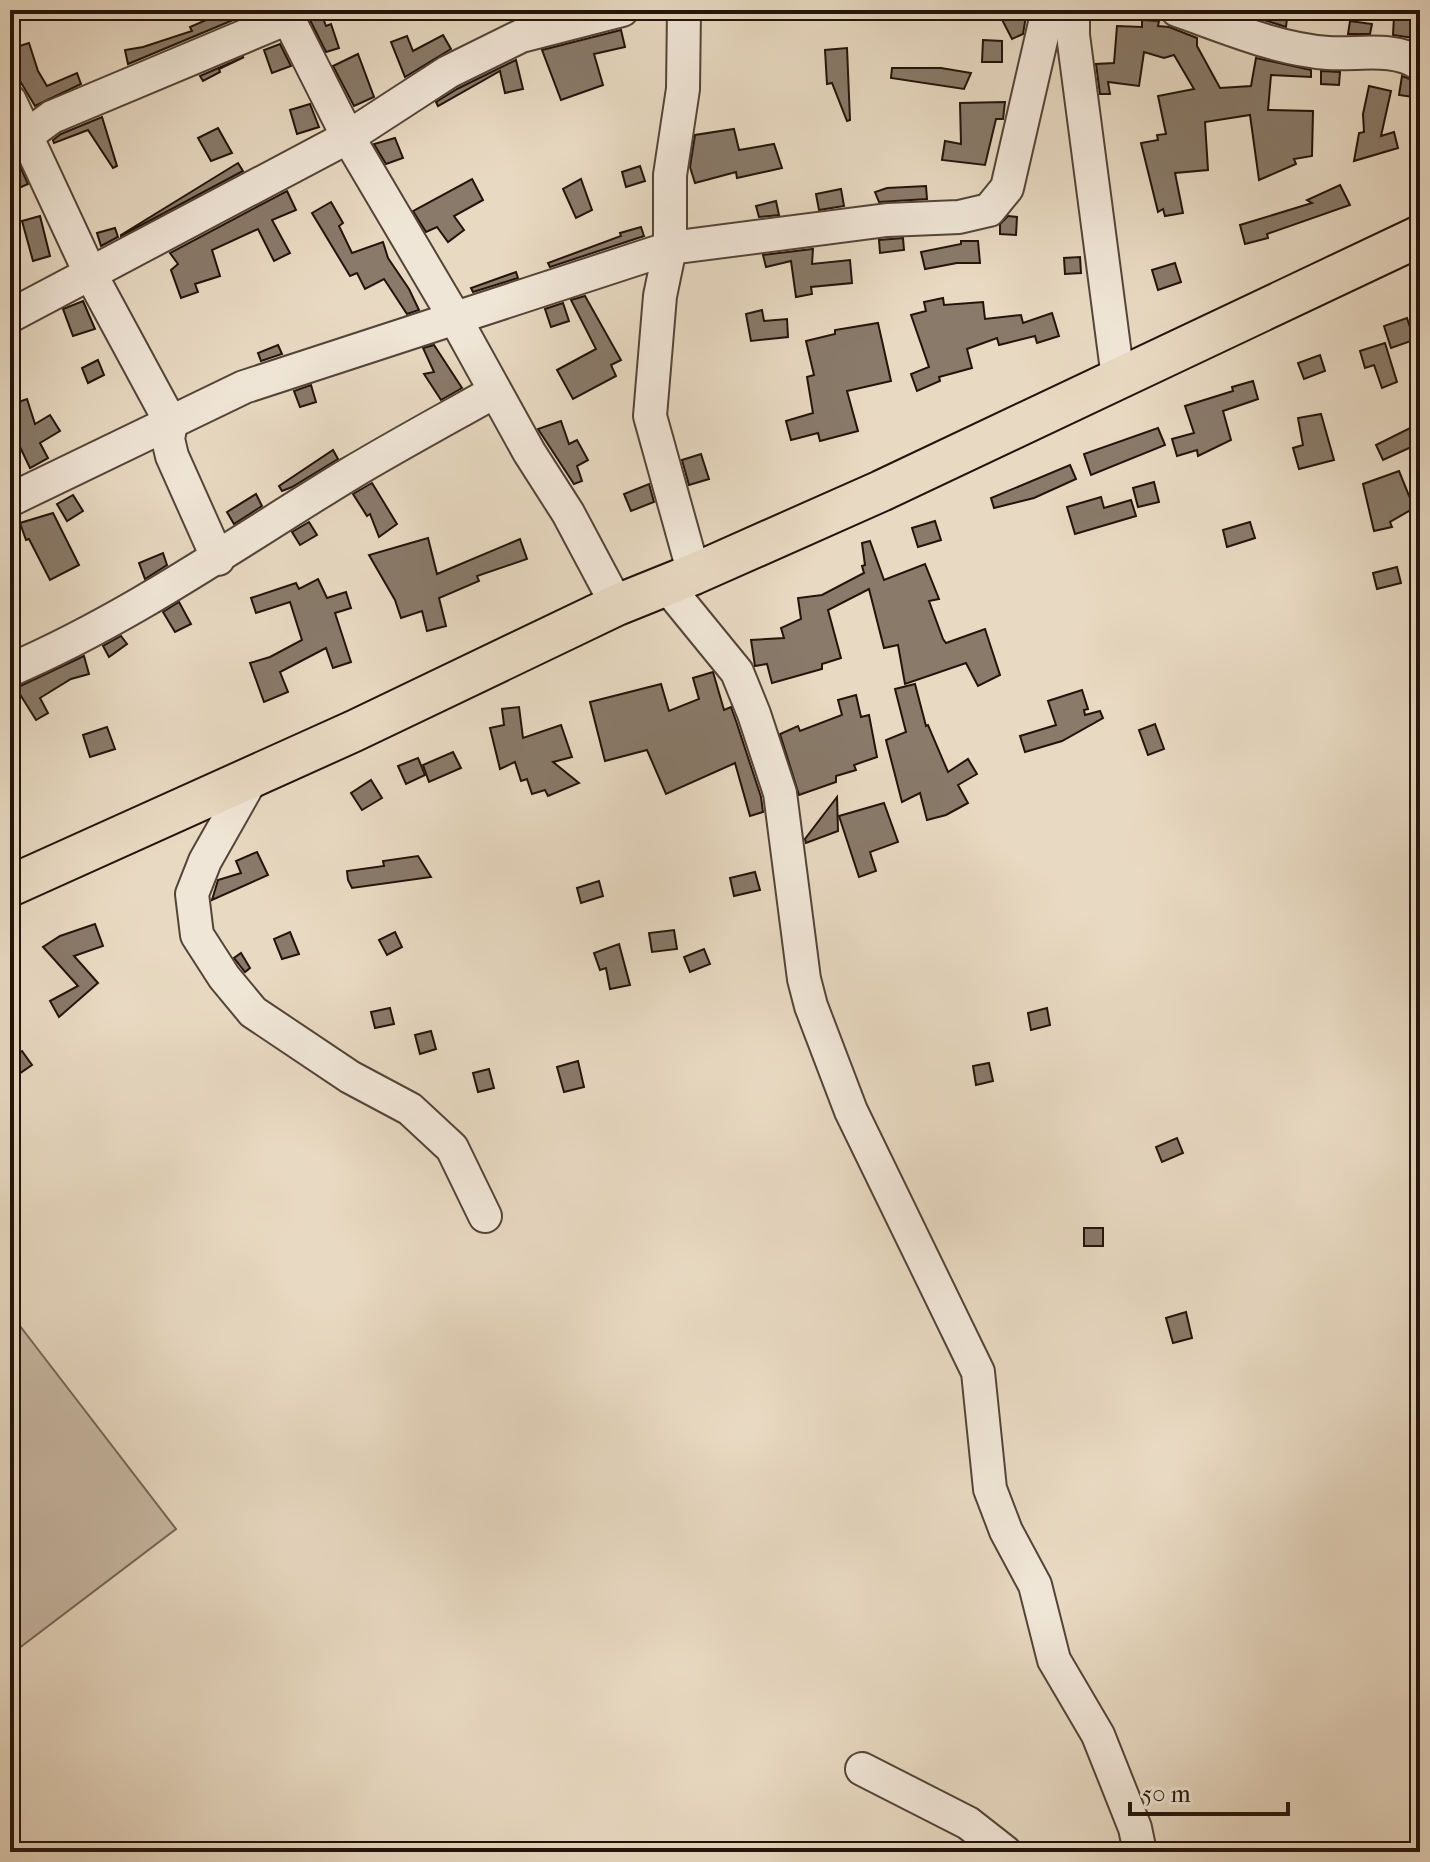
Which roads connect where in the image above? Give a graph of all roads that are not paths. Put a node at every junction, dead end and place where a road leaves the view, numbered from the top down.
1 (622, 10) edge
2 (684, 10) edge
3 (1048, 10) edge
4 (1073, 10) edge
5 (1177, 10) edge
6 (286, 14) edge
7 (1254, 24) edge
8 (1420, 64) edge
9 (10, 101) edge
10 (348, 137) junction
11 (18, 141) edge
12 (1420, 236) edge
13 (670, 248) junction
14 (91, 275) junction
15 (10, 316) edge
16 (456, 320) junction
17 (1118, 378) junction
18 (494, 392) junction
19 (171, 423) junction
20 (10, 500) edge
21 (218, 559) junction
22 (680, 579) junction
23 (617, 605) junction
24 (10, 670) edge
25 (253, 776) junction
26 (10, 886) edge
27 (485, 1216) dead end
28 (862, 1769) dead end
29 (1005, 1852) edge
30 (1140, 1852) edge

1 - 10 street
2 - 13 street
3 - 13 street
4 - 17 street
5 - 7 street
6 - 10 street
6 - 11 street
7 - 8 street
9 - 11 street
10 - 14 street
10 - 16 street
11 - 14 street
12 - 17 main road
13 - 16 street
13 - 22 street
14 - 15 street
14 - 19 street
16 - 18 street
16 - 19 street
17 - 22 main road
18 - 21 street
18 - 23 street
19 - 20 street
19 - 21 street
21 - 24 street
22 - 23 main road
22 - 30 street
23 - 25 main road
25 - 26 main road
25 - 27 street
28 - 29 street

